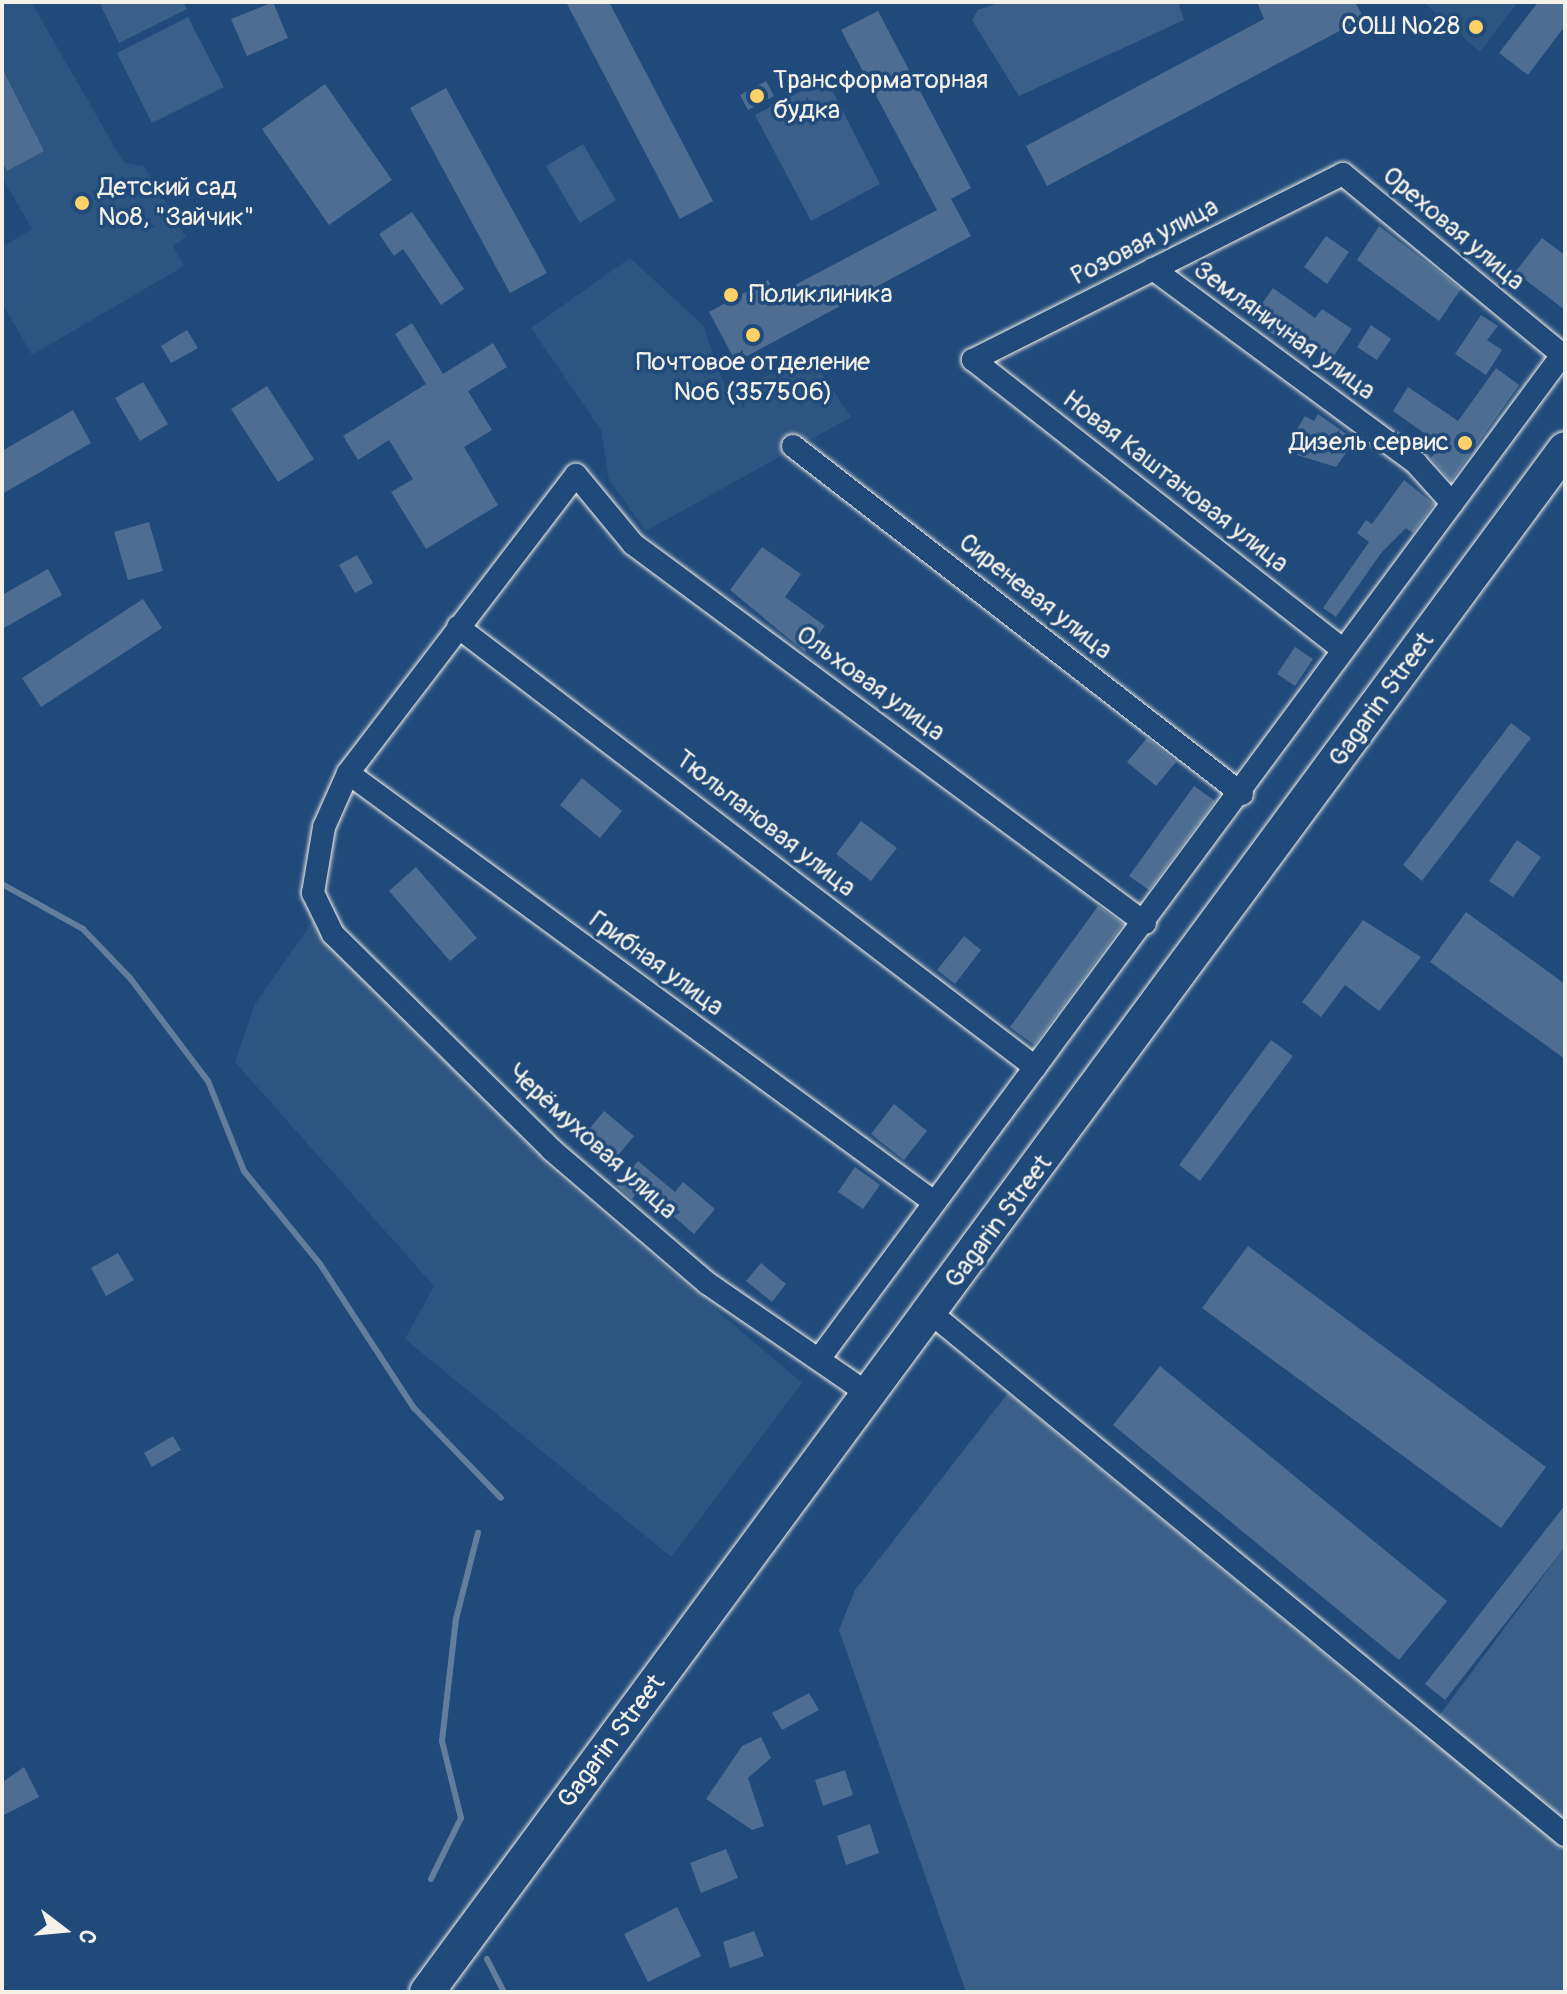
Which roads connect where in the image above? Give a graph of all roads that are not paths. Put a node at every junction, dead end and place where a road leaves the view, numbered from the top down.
1 (1343, 174) joint
2 (1153, 269) junction
3 (1564, 356) edge
4 (973, 360) joint
5 (793, 446) dead end
6 (1565, 449) edge
7 (1452, 503) junction
8 (458, 627) junction
9 (1342, 649) junction
10 (348, 773) junction
11 (1242, 794) junction
12 (1145, 923) junction
13 (1035, 1067) junction
14 (931, 1200) junction
15 (931, 1313) junction
16 (819, 1359) junction
17 (870, 1395) junction
18 (1565, 1835) edge
19 (427, 1992) edge

1 - 2 street, Розовая улица
1 - 3 street, Ореховая улица
2 - 4 street, Розовая улица
2 - 7 street, Земляничная улица
3 - 7 street
4 - 9 street, Новая Каштановая улица
5 - 11 street, Сиреневая улица
6 - 15 main road, Gagarin Street
7 - 9 street
8 - 10 street
8 - 12 street, Ольховая улица
8 - 13 street, Тюльпановая улица
9 - 11 street
10 - 14 street, Грибная улица
10 - 16 street, Черёмуховая улица
11 - 12 street
12 - 13 street
13 - 14 street
14 - 16 street
15 - 17 main road, Gagarin Street
15 - 18 street
16 - 17 street, Черёмуховая улица
17 - 19 main road, Gagarin Street

